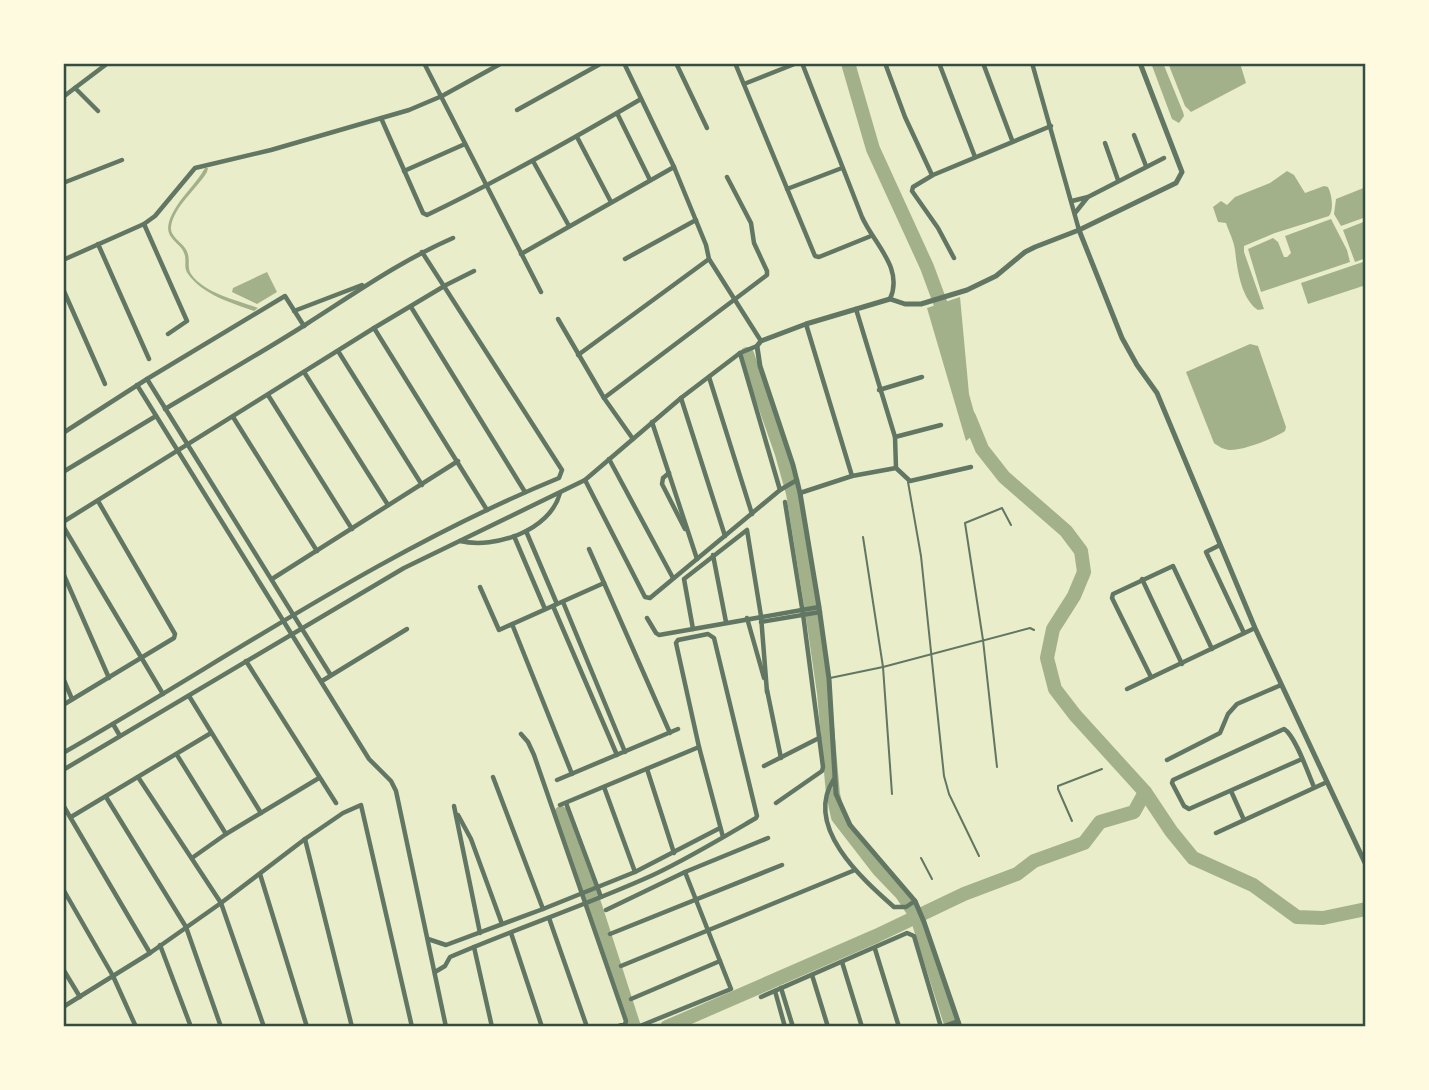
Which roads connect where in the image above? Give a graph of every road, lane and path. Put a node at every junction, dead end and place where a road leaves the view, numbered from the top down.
1 (108, 63) edge
2 (424, 63) edge
3 (502, 63) edge
4 (602, 63) edge
5 (624, 63) edge
6 (676, 63) edge
7 (735, 63) edge
8 (799, 63) edge
9 (885, 63) edge
10 (939, 63) edge
11 (983, 63) edge
12 (1032, 63) edge
13 (1140, 63) edge
14 (744, 84) junction
15 (75, 88) junction
16 (63, 96) edge
17 (442, 96) junction
18 (641, 99) junction
19 (517, 110) dead end
20 (98, 111) dead end
21 (617, 113) junction
22 (381, 118) junction
23 (1051, 126) junction
24 (707, 128) dead end
25 (1134, 135) dead end
26 (577, 137) junction
27 (1012, 141) junction
28 (1105, 143) dead end
29 (465, 144) junction
30 (975, 157) junction
31 (1164, 158) dead end
32 (122, 160) dead end
33 (533, 161) junction
34 (1146, 166) junction
35 (674, 167) junction
36 (842, 168) junction
37 (404, 171) junction
38 (933, 175) junction
39 (727, 177) dead end
40 (650, 180) junction
41 (1118, 180) junction
42 (63, 183) edge
43 (486, 187) junction
44 (787, 189) junction
45 (1086, 199) junction
46 (1072, 201) junction
47 (611, 202) junction
48 (1076, 212) junction
49 (696, 220) junction
50 (144, 224) junction
51 (569, 226) junction
52 (1079, 230) junction
53 (871, 236) junction
54 (453, 237) dead end
55 (98, 244) junction
56 (422, 251) junction
57 (521, 254) junction
58 (954, 258) dead end
59 (625, 259) dead end
60 (709, 259) junction
61 (63, 260) edge
62 (474, 271) dead end
63 (371, 282) junction
64 (446, 285) junction
65 (63, 289) edge
66 (541, 292) dead end
67 (733, 299) junction
68 (890, 299) junction
69 (411, 307) junction
70 (856, 309) junction
71 (295, 311) junction
72 (558, 319) dead end
73 (806, 324) junction
74 (304, 326) junction
75 (374, 328) junction
76 (168, 334) dead end
77 (759, 343) junction
78 (338, 352) junction
79 (740, 354) junction
80 (578, 355) junction
81 (149, 359) dead end
82 (304, 372) junction
83 (709, 377) junction
84 (922, 377) dead end
85 (147, 379) junction
86 (105, 384) dead end
87 (137, 385) junction
88 (879, 390) junction
89 (268, 395) junction
90 (604, 398) junction
91 (681, 398) junction
92 (165, 409) junction
93 (156, 416) junction
94 (233, 417) junction
95 (652, 422) junction
96 (941, 425) dead end
97 (63, 433) edge
98 (895, 437) junction
99 (633, 439) junction
100 (188, 444) junction
101 (178, 451) junction
102 (609, 459) junction
103 (458, 461) junction
104 (971, 467) dead end
105 (896, 468) junction
106 (63, 472) edge
107 (668, 473) junction
108 (852, 475) junction
109 (907, 479) junction
110 (585, 480) junction
111 (794, 481) junction
112 (422, 485) junction
113 (781, 489) junction
114 (525, 492) junction
115 (561, 492) junction
116 (800, 493) junction
117 (98, 501) junction
118 (785, 502) dead end
119 (388, 505) junction
120 (487, 510) junction
121 (752, 514) junction
122 (63, 525) edge
123 (1011, 525) dead end
124 (352, 528) junction
125 (526, 530) junction
126 (690, 535) junction
127 (514, 536) junction
128 (725, 536) junction
129 (863, 537) dead end
130 (459, 541) junction
131 (1220, 545) junction
132 (589, 549) dead end
133 (317, 551) junction
134 (713, 555) junction
135 (697, 559) junction
136 (63, 573) edge
137 (272, 579) junction
138 (674, 579) junction
139 (1142, 579) junction
140 (604, 583) junction
141 (480, 587) dead end
142 (557, 604) junction
143 (545, 609) junction
144 (811, 610) junction
145 (295, 615) junction
146 (648, 618) dead end
147 (747, 618) junction
148 (761, 619) junction
149 (284, 622) junction
150 (726, 622) junction
151 (512, 624) junction
152 (1255, 628) junction
153 (303, 629) junction
154 (407, 629) dead end
155 (693, 629) junction
156 (1034, 630) dead end
157 (1244, 634) junction
158 (292, 635) junction
159 (983, 640) junction
160 (1212, 649) junction
161 (931, 653) junction
162 (141, 656) junction
163 (248, 664) junction
164 (1182, 664) junction
165 (883, 667) junction
166 (330, 674) junction
167 (1152, 677) junction
168 (63, 678) edge
169 (109, 678) junction
170 (829, 679) junction
171 (321, 681) junction
172 (1281, 685) junction
173 (1127, 689) dead end
174 (767, 692) junction
175 (163, 694) junction
176 (189, 696) junction
177 (72, 699) junction
178 (63, 705) edge
179 (113, 724) junction
180 (678, 729) dead end
181 (211, 733) junction
182 (670, 733) junction
183 (521, 734) dead end
184 (120, 736) junction
185 (819, 738) junction
186 (699, 747) junction
187 (625, 752) junction
188 (63, 753) edge
189 (177, 755) junction
190 (617, 755) junction
191 (781, 758) junction
192 (1302, 759) junction
193 (1167, 760) dead end
194 (764, 766) dead end
195 (997, 767) dead end
196 (63, 769) edge
197 (647, 769) junction
198 (1102, 769) dead end
199 (572, 774) junction
200 (138, 777) junction
201 (493, 777) dead end
202 (319, 778) junction
203 (557, 780) dead end
204 (833, 780) junction
205 (1327, 782) junction
206 (604, 787) junction
207 (1314, 788) junction
208 (1231, 791) junction
209 (892, 794) dead end
210 (106, 797) junction
211 (336, 803) dead end
212 (566, 803) junction
213 (776, 803) dead end
214 (63, 805) edge
215 (560, 805) dead end
216 (454, 806) dead end
217 (457, 811) junction
218 (261, 813) junction
219 (71, 817) junction
220 (1244, 820) junction
221 (1072, 821) dead end
222 (720, 828) junction
223 (1216, 833) dead end
224 (226, 834) junction
225 (723, 837) junction
226 (768, 838) dead end
227 (304, 839) junction
228 (674, 853) junction
229 (979, 856) dead end
230 (192, 858) junction
231 (921, 858) dead end
232 (782, 865) dead end
233 (1366, 865) edge
234 (855, 870) junction
235 (635, 872) junction
236 (685, 873) junction
237 (260, 874) junction
238 (932, 879) dead end
239 (595, 888) junction
240 (63, 889) edge
241 (582, 894) junction
242 (599, 898) junction
243 (696, 900) junction
244 (221, 903) junction
245 (587, 903) junction
246 (910, 904) junction
247 (543, 909) junction
248 (606, 910) dead end
249 (549, 918) junction
250 (502, 924) junction
251 (186, 927) junction
252 (709, 931) junction
253 (480, 933) junction
254 (511, 933) junction
255 (610, 934) dead end
256 (428, 939) junction
257 (160, 946) junction
258 (446, 946) junction
259 (474, 947) junction
260 (875, 949) junction
261 (150, 953) junction
262 (450, 957) junction
263 (720, 961) junction
264 (842, 962) junction
265 (621, 966) dead end
266 (63, 969) edge
267 (435, 972) junction
268 (812, 975) junction
269 (113, 976) junction
270 (778, 990) junction
271 (80, 997) junction
272 (761, 997) dead end
273 (631, 999) dead end
274 (63, 1007) edge
275 (958, 1023) edge
276 (640, 1026) edge
277 (136, 1027) edge
278 (191, 1027) edge
279 (221, 1027) edge
280 (264, 1027) edge
281 (306, 1027) edge
282 (352, 1027) edge
283 (412, 1027) edge
284 (446, 1027) edge
285 (494, 1027) edge
286 (542, 1027) edge
287 (587, 1027) edge
288 (616, 1027) edge
289 (785, 1027) edge
290 (793, 1027) edge
291 (828, 1027) edge
292 (862, 1027) edge
293 (899, 1027) edge
294 (942, 1027) edge

1 - 15 street
2 - 17 street
3 - 17 street
4 - 19 street
5 - 18 street
6 - 24 street
7 - 14 street
8 - 14 street
8 - 36 street
9 - 38 street
10 - 30 street
11 - 27 street
12 - 23 street
13 - 52 street
14 - 44 street
15 - 16 street
15 - 20 street
17 - 22 street
17 - 29 street
18 - 21 street
18 - 35 street
21 - 26 street
21 - 40 street
22 - 37 street
22 - 50 street
23 - 27 street
23 - 46 street
25 - 34 street
26 - 33 street
26 - 47 street
27 - 30 street
28 - 41 street
29 - 37 street
29 - 43 street
30 - 38 street
31 - 34 street
32 - 42 street
33 - 43 street
33 - 51 street
34 - 41 street
35 - 40 street
35 - 49 street
36 - 44 street
36 - 53 street
37 - 43 street
38 - 58 street
39 - 67 street
40 - 47 street
41 - 45 street
43 - 57 street
44 - 53 street
45 - 46 street
45 - 48 street
46 - 48 street
47 - 51 street
48 - 52 street
49 - 59 street
49 - 60 street
50 - 55 street
50 - 76 street
51 - 57 street
52 - 68 street
52 - 131 street
53 - 68 street
54 - 56 street
55 - 61 street
55 - 81 street
56 - 63 street
56 - 64 street
57 - 66 street
60 - 67 street
60 - 80 street
62 - 64 street
63 - 71 street
63 - 74 street
64 - 69 street
64 - 114 street
65 - 86 street
67 - 77 street
67 - 90 street
68 - 70 street
69 - 75 street
69 - 114 street
70 - 73 street
70 - 88 street
71 - 74 street
71 - 85 street
72 - 80 street
73 - 77 street
73 - 108 street
74 - 92 street
75 - 78 street
75 - 103 street
77 - 79 street
77 - 111 street
78 - 82 street
78 - 112 street
79 - 83 street
79 - 113 street
80 - 90 street
82 - 89 street
82 - 119 street
83 - 91 street
83 - 121 street
84 - 88 street
85 - 87 street
85 - 92 street
87 - 93 street
87 - 97 street
88 - 98 street
89 - 94 street
89 - 124 street
90 - 99 street
91 - 95 street
91 - 128 street
92 - 100 street
93 - 101 street
93 - 106 street
94 - 100 street
94 - 133 street
95 - 99 street
95 - 107 street
96 - 98 street
98 - 105 street
99 - 102 street
100 - 101 street
100 - 137 street
101 - 117 street
101 - 149 street
102 - 110 street
102 - 138 street
103 - 112 street
103 - 120 street
104 - 109 street
105 - 108 street
105 - 109 street
107 - 126 street
107 - 126 street
108 - 116 street
109 - 161 lane
110 - 115 street
110 - 138 street
111 - 113 street
111 - 116 street
112 - 119 street
113 - 121 street
114 - 120 street
115 - 125 street
115 - 130 street
116 - 144 street
117 - 122 street
117 - 162 street
118 - 144 street
119 - 124 street
120 - 145 street
121 - 128 street
122 - 162 street
123 - 159 lane
124 - 133 street
125 - 127 street
125 - 142 street
126 - 135 street
127 - 130 street
127 - 143 street
128 - 135 street
129 - 165 lane
130 - 153 street
131 - 152 street
131 - 157 street
132 - 140 street
133 - 137 street
134 - 148 street
134 - 150 street
134 - 155 street
135 - 138 street
136 - 169 street
137 - 145 street
139 - 160 street
139 - 164 street
139 - 167 street
140 - 142 street
140 - 182 street
141 - 151 street
142 - 143 street
142 - 187 street
142 - 190 street
143 - 151 street
144 - 148 street
144 - 170 street
144 - 185 street
145 - 149 street
145 - 153 street
146 - 155 street
147 - 148 street
147 - 150 street
147 - 174 street
148 - 174 street
149 - 158 street
149 - 175 street
150 - 155 street
151 - 199 street
152 - 157 street
152 - 172 street
153 - 158 street
153 - 166 street
154 - 166 street
156 - 159 lane
157 - 160 street
158 - 163 street
158 - 171 street
159 - 161 lane
159 - 195 lane
160 - 164 street
161 - 165 lane
161 - 229 lane
162 - 169 street
162 - 175 street
163 - 176 street
163 - 202 street
164 - 167 street
165 - 170 lane
165 - 209 lane
166 - 171 street
167 - 173 street
168 - 177 street
169 - 177 street
170 - 204 street
171 - 256 street
172 - 193 street
172 - 205 street
174 - 191 street
175 - 179 street
176 - 181 street
176 - 184 street
177 - 178 street
179 - 184 street
179 - 188 street
180 - 182 street
181 - 189 street
181 - 218 street
182 - 187 street
183 - 241 street
184 - 196 street
185 - 191 street
185 - 213 street
186 - 197 street
186 - 222 street
186 - 225 street
187 - 190 street
189 - 200 street
189 - 224 street
190 - 199 street
191 - 194 street
192 - 207 street
192 - 208 street
192 - 208 street
197 - 206 street
197 - 228 street
198 - 221 lane
199 - 203 street
200 - 210 street
200 - 230 street
201 - 247 street
202 - 211 street
202 - 218 street
204 - 234 street
204 - 246 street
205 - 207 street
205 - 233 street
206 - 212 street
206 - 235 street
207 - 220 street
208 - 220 street
210 - 219 street
210 - 251 street
212 - 215 street
212 - 239 street
214 - 219 street
216 - 217 street
217 - 250 street
217 - 253 street
218 - 224 street
219 - 261 street
220 - 223 street
222 - 225 street
222 - 228 street
224 - 230 street
225 - 242 street
226 - 236 street
227 - 237 street
227 - 282 street
227 - 283 street
228 - 235 street
230 - 244 street
231 - 238 lane
232 - 243 street
234 - 246 street
234 - 252 street
235 - 239 street
236 - 243 street
236 - 248 street
237 - 244 street
237 - 281 street
239 - 241 street
239 - 242 street
240 - 269 street
241 - 245 street
241 - 247 street
242 - 245 street
243 - 252 street
243 - 255 street
244 - 251 street
244 - 280 street
245 - 249 street
245 - 288 street
246 - 275 street
247 - 250 street
249 - 254 street
249 - 287 street
250 - 253 street
251 - 257 street
251 - 279 street
252 - 263 street
252 - 265 street
253 - 258 street
254 - 259 street
254 - 286 street
256 - 258 street
256 - 267 street
257 - 261 street
257 - 278 street
258 - 262 street
259 - 262 street
259 - 285 street
260 - 264 street
260 - 293 street
260 - 294 street
261 - 269 street
262 - 267 street
263 - 273 street
263 - 276 street
264 - 268 street
264 - 292 street
266 - 271 street
267 - 284 street
268 - 270 street
268 - 291 street
269 - 271 street
269 - 277 street
270 - 272 street
270 - 289 street
270 - 290 street
271 - 274 street
275 - 294 street

